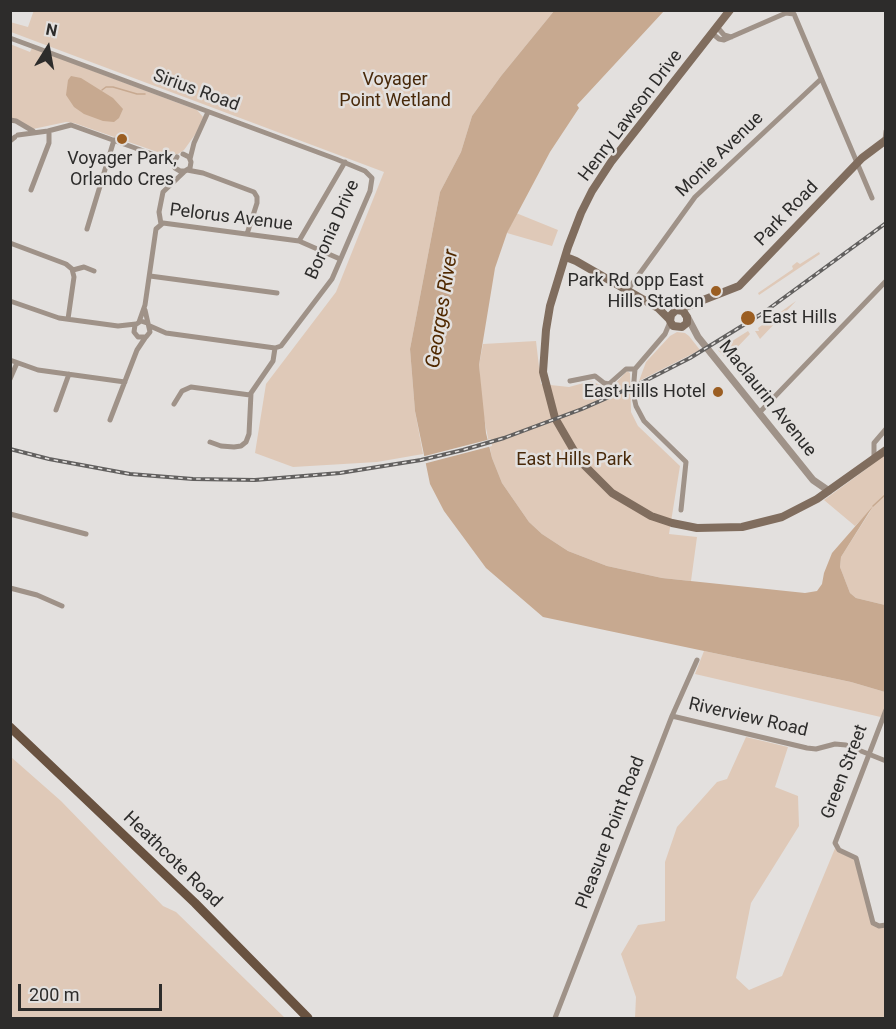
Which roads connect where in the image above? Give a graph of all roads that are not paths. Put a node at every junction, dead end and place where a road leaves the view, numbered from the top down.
1 (730, 10) edge
2 (715, 31) junction
3 (10, 38) edge
4 (821, 79) junction
5 (208, 112) junction
6 (10, 120) edge
7 (19, 123) junction
8 (49, 131) junction
9 (885, 131) edge
10 (38, 132) junction
11 (13, 137) edge
12 (114, 140) junction
13 (885, 140) edge
14 (194, 143) junction
15 (180, 155) junction
16 (163, 158) junction
17 (191, 161) junction
18 (345, 162) junction
19 (858, 162) junction
20 (175, 167) junction
21 (186, 171) junction
22 (204, 173) junction
23 (370, 176) joint
24 (174, 180) junction
25 (31, 190) dead end
26 (872, 198) dead end
27 (161, 224) junction
28 (87, 229) dead end
29 (246, 234) junction
30 (299, 241) junction
31 (10, 243) edge
32 (566, 257) junction
33 (340, 259) junction
34 (73, 270) junction
35 (94, 271) dead end
36 (150, 276) junction
37 (885, 281) edge
38 (627, 291) junction
39 (277, 293) dead end
40 (706, 299) junction
41 (10, 302) edge
42 (145, 305) junction
43 (658, 308) junction
44 (676, 310) junction
45 (687, 317) junction
46 (68, 319) junction
47 (670, 321) junction
48 (137, 323) junction
49 (149, 324) junction
50 (118, 326) junction
51 (680, 327) junction
52 (166, 333) junction
53 (665, 334) junction
54 (136, 335) junction
55 (146, 337) junction
56 (698, 337) junction
57 (275, 348) junction
58 (137, 350) junction
59 (14, 362) edge
60 (635, 369) junction
61 (69, 374) junction
62 (10, 379) edge
63 (570, 381) dead end
64 (125, 382) junction
65 (250, 395) junction
66 (174, 404) dead end
67 (56, 410) dead end
68 (759, 413) junction
69 (110, 420) dead end
70 (885, 429) edge
71 (210, 442) dead end
72 (885, 450) edge
73 (874, 458) junction
74 (813, 480) junction
75 (829, 491) junction
76 (818, 498) junction
77 (681, 510) dead end
78 (10, 514) edge
79 (86, 534) dead end
80 (10, 588) edge
81 (62, 606) dead end
82 (697, 660) dead end
83 (885, 710) edge
84 (672, 716) junction
85 (10, 727) edge
86 (868, 754) junction
87 (885, 761) edge
88 (885, 925) edge
89 (308, 1018) edge
90 (555, 1018) edge

1 - 2 main road, Henry Lawson Drive
2 - 4 street
2 - 32 main road, Henry Lawson Drive
3 - 5 street, Sirius Road
4 - 19 street
4 - 38 street, Monie Avenue
5 - 14 street
5 - 18 street, Sirius Road
6 - 7 street
7 - 10 street
7 - 11 street
8 - 10 street
8 - 12 street
8 - 25 street
9 - 13 street, Park Road
10 - 11 street
12 - 16 street
12 - 28 street
13 - 19 main road, Park Road
14 - 15 street
14 - 17 street
15 - 16 street
15 - 17 street
15 - 20 street
16 - 20 street
17 - 21 street
17 - 22 street
18 - 23 street, Sirius Road
18 - 30 street
19 - 26 street
19 - 40 main road, Park Road
20 - 21 street
20 - 24 street
21 - 22 street
21 - 24 street
22 - 29 street
23 - 33 street, Boronia Drive
24 - 27 street
27 - 29 street, Pelorus Avenue
27 - 36 street, Pelorus Avenue
29 - 30 street, Pelorus Avenue
30 - 33 street, Pelorus Avenue
31 - 34 street
32 - 38 main road
32 - 76 main road, Henry Lawson Drive
33 - 57 street, Boronia Drive
34 - 35 street
34 - 46 street
36 - 39 street
36 - 42 street, Pelorus Avenue
37 - 68 street
38 - 43 main road
40 - 44 main road, Park Road
40 - 45 main road, Park Road
41 - 46 street
42 - 48 street, Pelorus Avenue
42 - 49 street, Pelorus Avenue
43 - 44 main road
43 - 47 main road
44 - 45 main road
44 - 47 main road
45 - 51 main road
45 - 56 street, Maclaurin Avenue
46 - 50 street
47 - 51 main road
47 - 53 street
48 - 49 street
48 - 50 street
48 - 54 street, Pelorus Avenue
49 - 52 street
49 - 55 street, Pelorus Avenue
50 - 54 street
51 - 53 street
51 - 56 street, Maclaurin Avenue
52 - 55 street
52 - 57 street
53 - 60 street
54 - 55 street
54 - 58 street, Pelorus Avenue
55 - 58 street
56 - 68 street, Maclaurin Avenue
57 - 65 street
58 - 64 street
59 - 61 street
59 - 62 street
60 - 63 street
60 - 77 street
61 - 64 street
61 - 67 street
64 - 69 street
65 - 66 street
65 - 71 street
68 - 74 street, Maclaurin Avenue
70 - 73 street
72 - 73 main road, Henry Lawson Drive
73 - 75 main road, Henry Lawson Drive
74 - 75 street, Maclaurin Avenue
74 - 76 street, Maclaurin Avenue
75 - 76 main road, Henry Lawson Drive
78 - 79 street
80 - 81 street
82 - 84 street, Pleasure Point Road
83 - 86 street, Green Street
84 - 86 street, Riverview Road
84 - 90 street, Pleasure Point Road
85 - 89 main road, Heathcote Road
86 - 87 street, Riverview Road
86 - 88 street, Green Street

